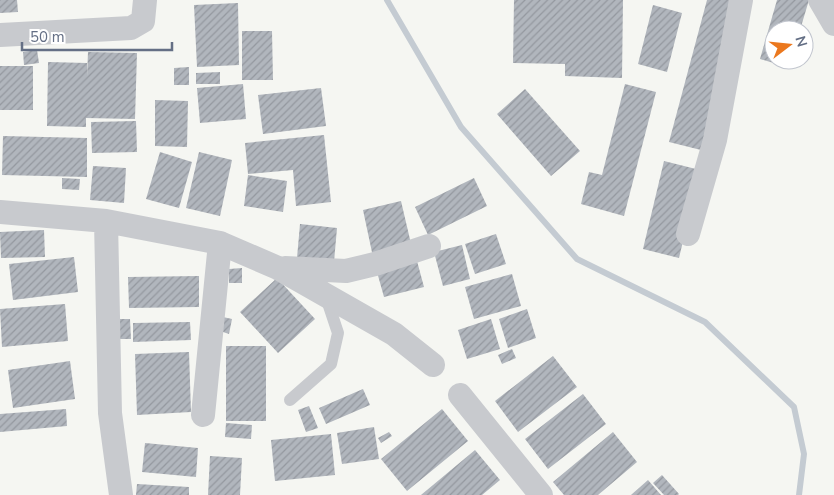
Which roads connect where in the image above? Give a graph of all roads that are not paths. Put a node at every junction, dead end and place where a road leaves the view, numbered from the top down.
1 (145, 0) edge
2 (741, 0) edge
3 (820, 0) edge
4 (834, 24) edge
5 (0, 35) edge
6 (0, 212) edge
7 (106, 221) junction
8 (688, 234) dead end
9 (220, 243) junction
10 (429, 246) dead end
11 (278, 268) junction
12 (326, 295) junction
13 (433, 365) dead end
14 (460, 395) dead end
15 (290, 400) dead end
16 (203, 415) dead end
17 (122, 495) edge
18 (541, 495) edge

1 - 5 street
2 - 8 street
3 - 4 street
6 - 7 street
7 - 9 street
7 - 17 street
9 - 11 street
9 - 16 street
10 - 11 street
11 - 12 street
12 - 13 street
12 - 15 lane
14 - 18 street

